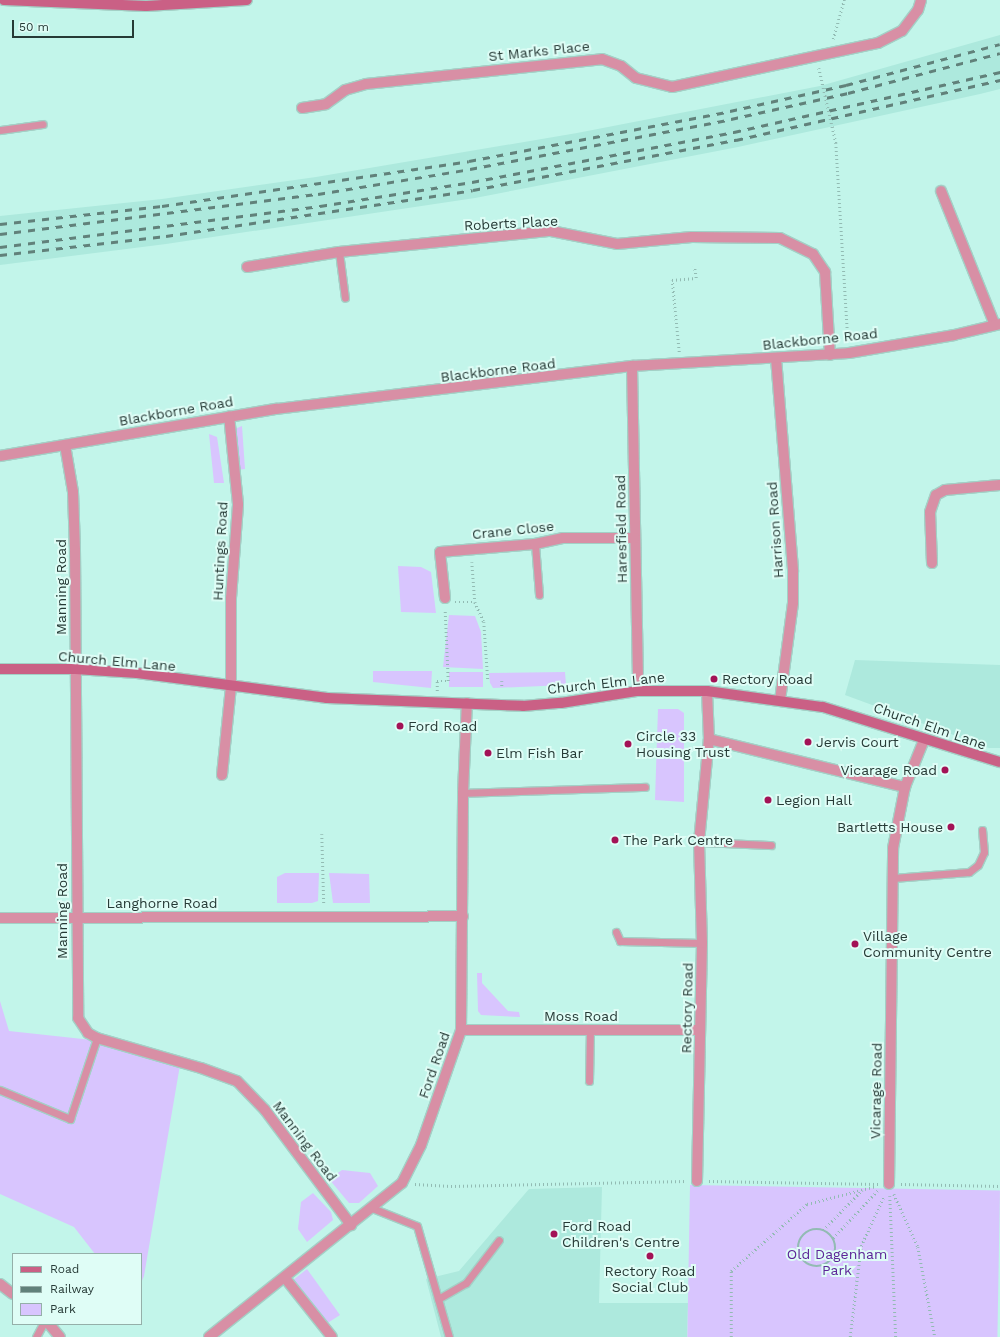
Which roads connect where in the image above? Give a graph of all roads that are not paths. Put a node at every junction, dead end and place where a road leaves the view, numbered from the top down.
1 (10, 0) edge
2 (247, 0) edge
3 (921, 0) edge
4 (302, 108) dead end
5 (43, 124) dead end
6 (0, 130) edge
7 (941, 191) dead end
8 (340, 252) junction
9 (247, 267) dead end
10 (345, 298) dead end
11 (997, 325) edge
12 (830, 355) junction
13 (776, 358) junction
14 (632, 366) junction
15 (229, 416) junction
16 (65, 444) junction
17 (0, 456) edge
18 (1000, 485) edge
19 (635, 538) junction
20 (535, 544) junction
21 (932, 563) dead end
22 (539, 595) dead end
23 (444, 598) dead end
24 (75, 669) junction
25 (0, 670) edge
26 (231, 687) junction
27 (638, 691) junction
28 (707, 691) junction
29 (780, 700) junction
30 (467, 703) junction
31 (708, 739) junction
32 (924, 740) junction
33 (1000, 762) edge
34 (222, 775) dead end
35 (645, 787) dead end
36 (904, 787) junction
37 (464, 793) junction
38 (982, 830) dead end
39 (699, 842) junction
40 (771, 845) dead end
41 (893, 878) junction
42 (463, 916) junction
43 (76, 917) junction
44 (0, 918) edge
45 (616, 932) dead end
46 (702, 944) junction
47 (461, 1030) junction
48 (590, 1030) junction
49 (700, 1030) junction
50 (97, 1038) junction
51 (590, 1081) dead end
52 (0, 1090) edge
53 (697, 1181) dead end
54 (889, 1184) road end
55 (372, 1208) junction
56 (351, 1225) junction
57 (498, 1240) dead end
58 (285, 1278) junction
59 (0, 1284) edge
60 (12, 1293) edge
61 (438, 1299) junction
62 (42, 1325) edge
63 (50, 1325) edge
64 (36, 1337) edge
65 (60, 1337) edge
66 (209, 1337) edge
67 (332, 1337) edge
68 (449, 1337) edge

1 - 2 street
3 - 4 street, St Marks Place
5 - 6 lane
7 - 11 street
8 - 9 street, Roberts Place
8 - 10 lane
8 - 12 street, Roberts Place
11 - 12 street, Blackborne Road
12 - 13 street, Blackborne Road
13 - 14 street, Blackborne Road
13 - 29 street, Harrison Road
14 - 15 street, Blackborne Road
14 - 19 street, Haresfield Road
15 - 16 street, Blackborne Road
15 - 26 street, Huntings Road
16 - 17 street, Blackborne Road
16 - 24 street, Manning Road
18 - 21 street
19 - 20 street, Crane Close
19 - 27 street, Haresfield Road
20 - 22 lane
20 - 23 street, Crane Close
24 - 25 street, Church Elm Lane
24 - 26 street, Church Elm Lane
24 - 43 street, Manning Road
26 - 30 street, Church Elm Lane
26 - 34 street
27 - 28 street, Church Elm Lane
27 - 30 street, Church Elm Lane
28 - 29 street, Church Elm Lane
28 - 31 street, Rectory Road
29 - 32 street, Church Elm Lane
30 - 37 street, Ford Road
31 - 36 street
31 - 39 street, Rectory Road
32 - 33 street, Church Elm Lane
32 - 36 street, Vicarage Road
35 - 37 lane
36 - 41 street, Vicarage Road
37 - 42 street, Ford Road
38 - 41 lane
39 - 40 lane
39 - 46 street, Rectory Road
41 - 54 street, Vicarage Road
42 - 43 street, Langhorne Road
42 - 47 street, Ford Road
43 - 44 street, Langhorne Road
43 - 50 street, Manning Road
45 - 46 lane
46 - 49 street, Rectory Road
47 - 48 street, Moss Road
47 - 55 street, Ford Road
48 - 49 street, Moss Road
48 - 51 lane
49 - 53 street, Rectory Road
50 - 52 lane
50 - 56 street, Manning Road
55 - 56 street, Ford Road
55 - 61 lane
56 - 58 street, Ford Road
57 - 61 lane
58 - 66 street, Ford Road
58 - 67 street
59 - 60 street
61 - 68 lane
62 - 64 lane
63 - 65 street

